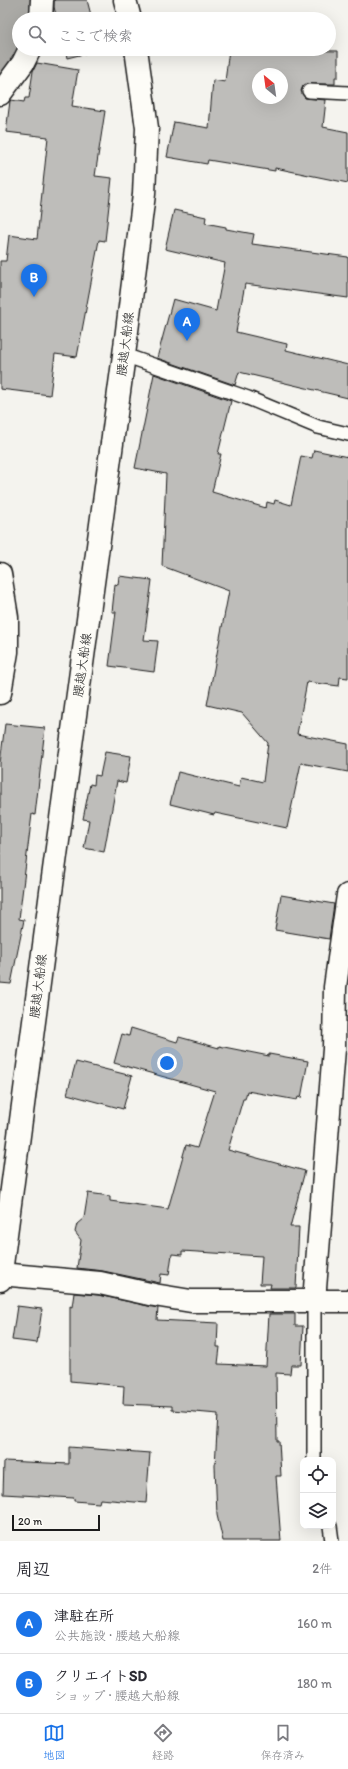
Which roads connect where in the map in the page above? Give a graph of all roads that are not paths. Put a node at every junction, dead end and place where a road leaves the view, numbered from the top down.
1 (42, 0) edge
2 (125, 0) edge
3 (41, 12) edge
4 (128, 12) edge
5 (26, 56) edge
6 (137, 56) edge
7 (309, 91) dead end
8 (0, 94) edge
9 (348, 94) edge
10 (124, 355) junction
11 (348, 434) edge
12 (0, 574) edge
13 (0, 693) edge
14 (348, 895) edge
15 (0, 1276) edge
16 (348, 1301) edge
17 (314, 1302) junction
18 (314, 1457) edge
19 (330, 1529) edge
20 (332, 1541) edge

1 - 3 main road
2 - 4 main road
5 - 8 main road
6 - 10 main road, 腰越大船線
7 - 9 lane
10 - 11 lane
10 - 15 main road, 腰越大船線
12 - 13 main road
14 - 17 main road
15 - 17 main road
16 - 17 main road
17 - 18 lane
19 - 20 lane

